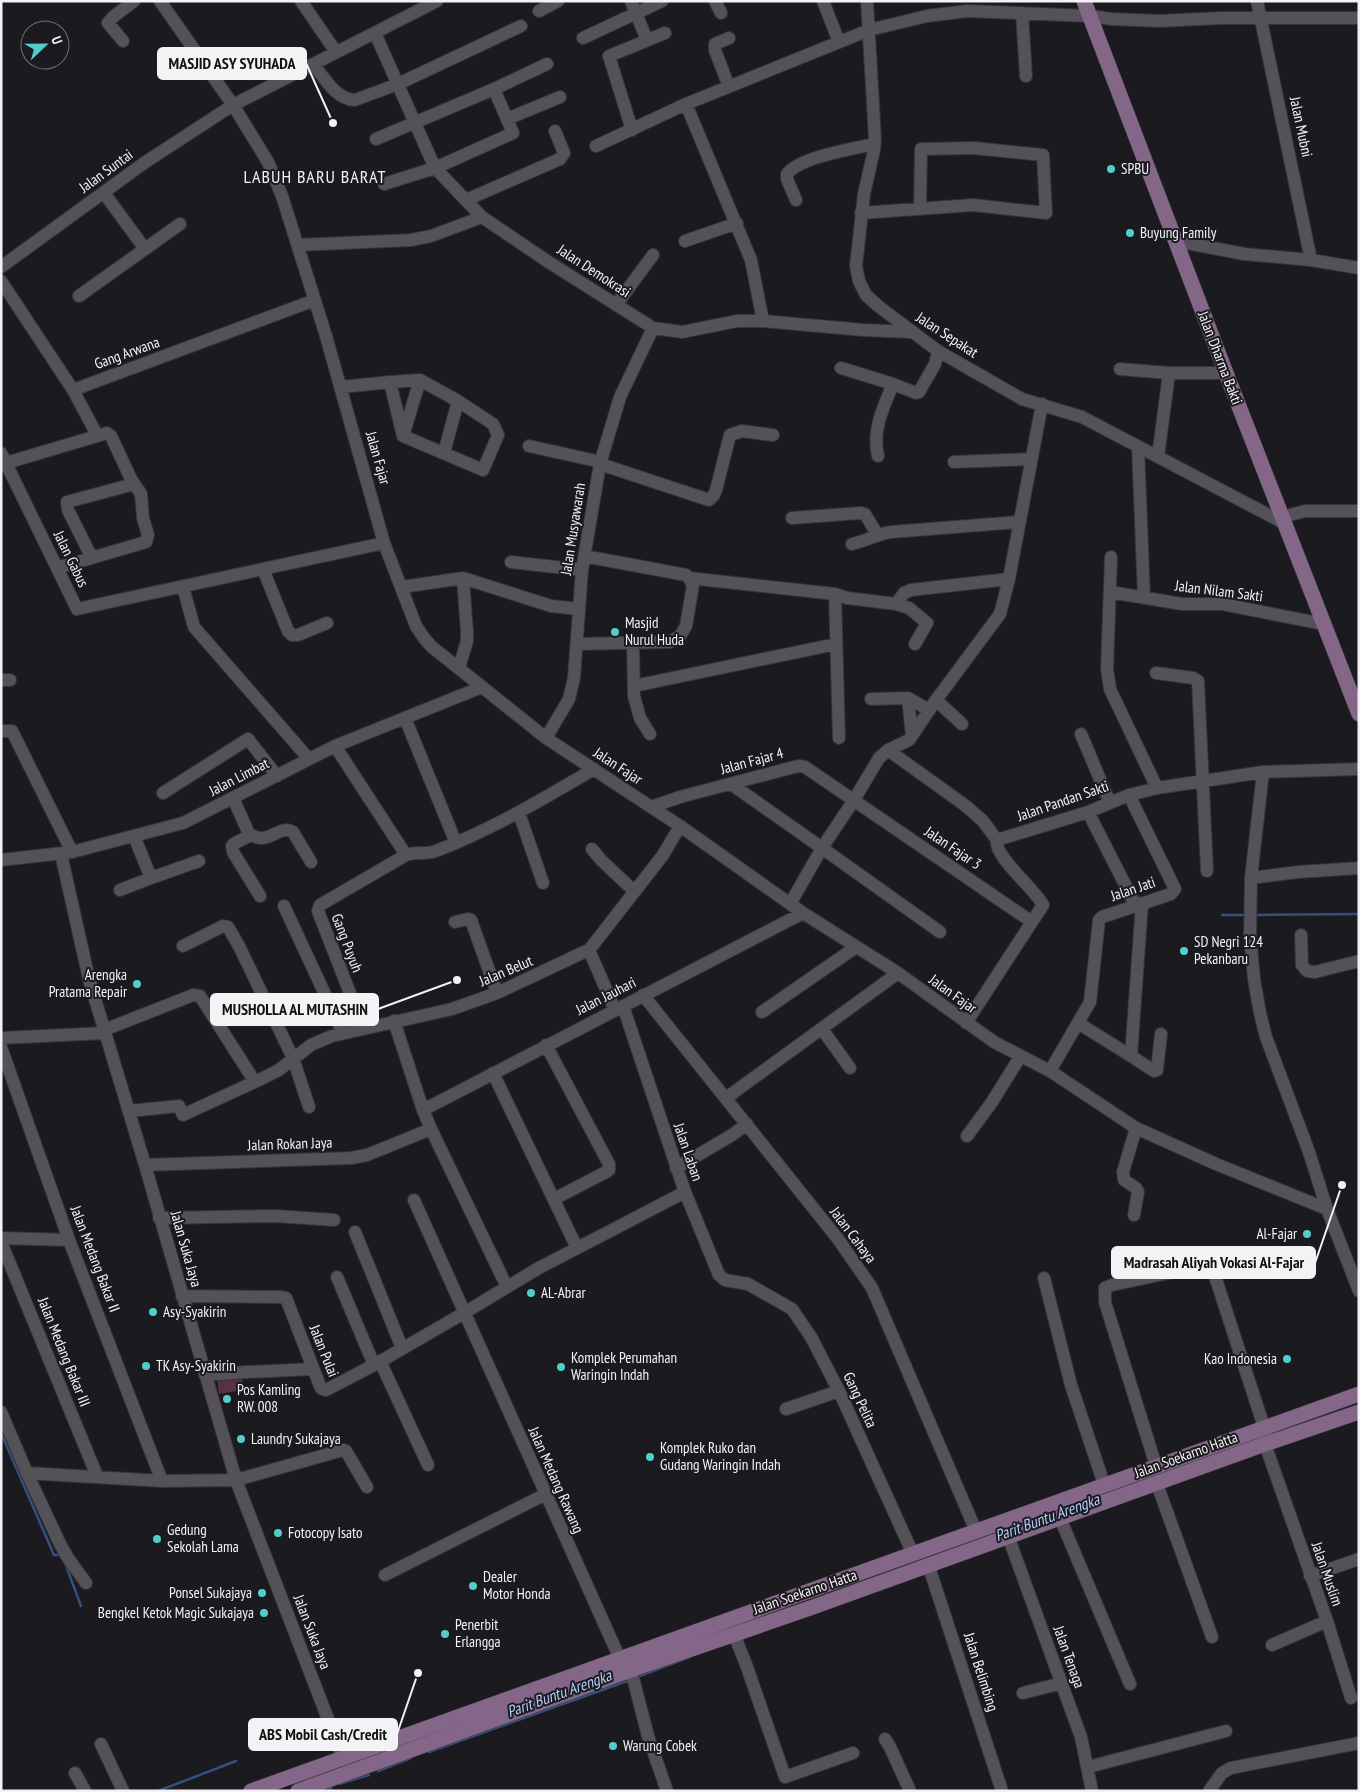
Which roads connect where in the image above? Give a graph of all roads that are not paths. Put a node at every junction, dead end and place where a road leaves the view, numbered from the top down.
1 (134, 1) edge
2 (160, 1) edge
3 (300, 1) edge
4 (438, 1) edge
5 (558, 1) edge
6 (662, 1) edge
7 (715, 1) edge
8 (823, 1) edge
9 (867, 1) edge
10 (1084, 1) edge
11 (1257, 1) edge
12 (633, 7) edge
13 (539, 11) dead end
14 (722, 13) dead end
15 (1022, 13) junction
16 (1090, 16) junction
17 (1261, 18) junction
18 (1359, 18) edge
19 (521, 26) dead end
20 (869, 30) junction
21 (374, 32) junction
22 (665, 33) dead end
23 (583, 38) dead end
24 (729, 38) dead end
25 (647, 40) junction
26 (123, 41) dead end
27 (839, 42) junction
28 (336, 52) junction
29 (313, 64) junction
30 (547, 64) dead end
31 (1026, 76) dead end
32 (398, 84) junction
33 (729, 87) junction
34 (494, 89) junction
35 (560, 97) dead end
36 (686, 104) junction
37 (233, 105) junction
38 (507, 119) junction
39 (415, 122) junction
40 (632, 130) junction
41 (554, 131) dead end
42 (376, 140) dead end
43 (874, 144) junction
44 (596, 146) dead end
45 (435, 168) junction
46 (384, 184) dead end
47 (104, 193) junction
48 (466, 200) junction
49 (796, 200) dead end
50 (920, 209) junction
51 (861, 212) junction
52 (482, 217) junction
53 (737, 223) junction
54 (180, 224) dead end
55 (686, 241) dead end
56 (1176, 241) junction
57 (298, 246) junction
58 (145, 249) junction
59 (653, 255) dead end
60 (1311, 260) junction
61 (1, 267) edge
62 (1359, 268) edge
63 (1, 281) edge
64 (79, 296) dead end
65 (315, 300) junction
66 (616, 305) junction
67 (763, 321) junction
68 (653, 328) junction
69 (911, 332) junction
70 (938, 351) junction
71 (841, 368) dead end
72 (1120, 369) dead end
73 (1169, 373) junction
74 (1226, 373) junction
75 (420, 380) junction
76 (390, 382) junction
77 (893, 384) junction
78 (341, 387) junction
79 (73, 390) junction
80 (458, 401) junction
81 (1042, 404) junction
82 (97, 434) junction
83 (773, 435) dead end
84 (404, 436) junction
85 (529, 446) dead end
86 (1138, 447) junction
87 (444, 453) junction
88 (878, 456) dead end
89 (1158, 457) junction
90 (4, 458) edge
91 (1031, 459) junction
92 (954, 462) dead end
93 (600, 463) junction
94 (134, 484) junction
95 (1359, 511) edge
96 (792, 518) dead end
97 (1283, 520) junction
98 (1019, 522) junction
99 (877, 534) junction
100 (384, 543) junction
101 (852, 544) dead end
102 (584, 556) junction
103 (1112, 557) dead end
104 (92, 558) junction
105 (512, 562) dead end
106 (56, 568) junction
107 (262, 569) junction
108 (582, 570) junction
109 (463, 578) junction
110 (690, 578) junction
111 (1009, 579) junction
112 (182, 587) junction
113 (402, 587) junction
114 (1110, 592) junction
115 (835, 594) junction
116 (1144, 597) junction
117 (896, 604) junction
118 (579, 609) junction
119 (327, 623) dead end
120 (1323, 624) junction
121 (576, 644) junction
122 (633, 644) junction
123 (836, 644) junction
124 (914, 644) dead end
125 (459, 668) junction
126 (1156, 673) dead end
127 (634, 686) junction
128 (482, 688) junction
129 (1356, 692) edge
130 (908, 698) junction
131 (871, 699) dead end
132 (932, 705) junction
133 (1359, 714) edge
134 (405, 718) junction
135 (962, 724) dead end
136 (1, 731) edge
137 (650, 734) dead end
138 (1081, 734) dead end
139 (912, 736) junction
140 (546, 738) junction
141 (839, 738) dead end
142 (335, 746) junction
143 (888, 750) junction
144 (309, 760) junction
145 (594, 769) junction
146 (1359, 769) edge
147 (1263, 772) junction
148 (277, 776) junction
149 (1203, 781) junction
150 (730, 784) junction
151 (1157, 788) junction
152 (163, 793) dead end
153 (1130, 795) junction
154 (233, 798) junction
155 (854, 800) junction
156 (1110, 802) junction
157 (651, 807) junction
158 (519, 812) junction
159 (1088, 812) junction
160 (680, 826) junction
161 (249, 834) junction
162 (134, 836) junction
163 (997, 840) junction
164 (456, 843) junction
165 (822, 848) junction
166 (592, 849) dead end
167 (67, 853) junction
168 (406, 855) junction
169 (1, 860) edge
170 (199, 861) dead end
171 (311, 862) dead end
172 (1359, 868) edge
173 (1207, 871) dead end
174 (151, 878) junction
175 (1251, 878) junction
176 (543, 883) dead end
177 (120, 890) dead end
178 (634, 891) junction
179 (260, 896) dead end
180 (790, 904) junction
181 (1139, 904) junction
182 (284, 906) dead end
183 (803, 913) junction
184 (455, 922) dead end
185 (1032, 922) junction
186 (940, 932) dead end
187 (1302, 935) dead end
188 (183, 946) dead end
189 (856, 946) junction
190 (588, 950) junction
191 (1359, 961) edge
192 (898, 973) junction
193 (497, 993) junction
194 (643, 995) junction
195 (619, 1008) junction
196 (762, 1012) dead end
197 (394, 1021) junction
198 (966, 1023) junction
199 (1078, 1023) junction
200 (364, 1029) junction
201 (822, 1029) junction
202 (105, 1032) junction
203 (343, 1033) junction
204 (1161, 1034) dead end
205 (1, 1038) edge
206 (546, 1045) junction
207 (1, 1047) edge
208 (1131, 1056) junction
209 (1020, 1057) junction
210 (293, 1058) junction
211 (850, 1068) dead end
212 (1050, 1071) junction
213 (493, 1073) junction
214 (255, 1082) junction
215 (726, 1098) junction
216 (309, 1107) dead end
217 (423, 1110) junction
218 (128, 1111) junction
219 (747, 1124) junction
220 (431, 1128) junction
221 (1136, 1128) junction
222 (967, 1136) dead end
223 (145, 1165) junction
224 (676, 1168) junction
225 (685, 1192) junction
226 (554, 1199) junction
227 (414, 1200) dead end
228 (1327, 1209) junction
229 (1134, 1214) dead end
230 (160, 1218) junction
231 (334, 1220) dead end
232 (354, 1232) dead end
233 (1, 1240) edge
234 (69, 1240) junction
235 (576, 1248) junction
236 (1296, 1269) dead end
237 (1213, 1270) junction
238 (337, 1277) dead end
239 (1044, 1278) dead end
240 (748, 1284) joint
241 (507, 1287) junction
242 (1359, 1291) edge
243 (182, 1296) junction
244 (464, 1313) junction
245 (402, 1348) junction
246 (377, 1363) junction
247 (313, 1369) junction
248 (205, 1375) junction
249 (839, 1391) junction
250 (1359, 1394) edge
251 (786, 1409) dead end
252 (1, 1412) edge
253 (1359, 1412) edge
254 (1264, 1427) junction
255 (1266, 1445) junction
256 (428, 1465) dead end
257 (1156, 1466) junction
258 (27, 1473) junction
259 (97, 1476) junction
260 (236, 1480) junction
261 (162, 1481) junction
262 (1104, 1484) junction
263 (367, 1486) dead end
264 (1157, 1486) junction
265 (546, 1494) junction
266 (1062, 1524) junction
267 (976, 1532) junction
268 (1010, 1542) junction
269 (913, 1554) junction
270 (1359, 1559) edge
271 (929, 1566) junction
272 (385, 1575) dead end
273 (1310, 1576) junction
274 (86, 1583) dead end
275 (807, 1591) junction
276 (813, 1607) junction
277 (1327, 1621) junction
278 (734, 1634) junction
279 (1212, 1637) dead end
280 (1272, 1645) dead end
281 (620, 1659) junction
282 (632, 1676) junction
283 (1062, 1683) junction
284 (1130, 1684) dead end
285 (1023, 1694) dead end
286 (1351, 1698) dead end
287 (1226, 1731) dead end
288 (884, 1740) dead end
289 (1359, 1743) edge
290 (101, 1744) dead end
291 (853, 1753) dead end
292 (343, 1758) junction
293 (1088, 1766) junction
294 (75, 1773) dead end
295 (85, 1791) edge
296 (123, 1791) edge
297 (252, 1791) edge
298 (298, 1791) edge
299 (667, 1791) edge
300 (910, 1791) edge
301 (1002, 1791) edge
302 (1092, 1791) edge
303 (1209, 1791) edge

1 - 26 street
2 - 37 street, Jalan Fajar
3 - 28 street
4 - 21 street
5 - 13 street
6 - 12 street
7 - 14 street
8 - 27 street
9 - 20 street, Jalan Sepakat
10 - 16 main road, Jalan Dharma Bakti
11 - 17 street, Jalan Mubni
12 - 23 street
12 - 25 street
15 - 16 street
15 - 20 street
15 - 31 street
16 - 17 street
16 - 56 main road, Jalan Dharma Bakti
17 - 18 street
17 - 60 street, Jalan Mubni
19 - 32 street
20 - 27 street
20 - 43 street, Jalan Sepakat
21 - 28 street
21 - 32 street, Jalan Demokrasi
22 - 25 street
24 - 33 street
25 - 40 street
27 - 33 street
28 - 29 street
29 - 32 street
29 - 37 street
30 - 34 street
32 - 39 street, Jalan Demokrasi
33 - 36 street
34 - 38 street
34 - 39 street
35 - 38 street
36 - 40 street
36 - 53 street
37 - 47 street, Jalan Suntai
37 - 57 street, Jalan Fajar
38 - 45 street
39 - 42 street
39 - 45 street, Jalan Demokrasi
40 - 44 street
41 - 48 street
43 - 49 street
43 - 51 street, Jalan Sepakat
45 - 46 street
45 - 48 street, Jalan Demokrasi
47 - 58 street
47 - 61 street, Jalan Suntai
48 - 52 street, Jalan Demokrasi
50 - 50 street
50 - 51 street
51 - 69 street, Jalan Sepakat
52 - 57 street
52 - 66 street, Jalan Demokrasi
53 - 55 street
53 - 67 street
54 - 58 street
56 - 60 street
56 - 74 main road, Jalan Dharma Bakti
57 - 65 street, Jalan Fajar
58 - 64 street
59 - 66 street
60 - 62 street
63 - 79 street
65 - 78 street, Jalan Fajar
65 - 79 street, Gang Arwana
66 - 68 street, Jalan Demokrasi
67 - 68 street, Jalan Demokrasi
67 - 69 street, Jalan Demokrasi
68 - 93 street, Jalan Musyawarah
69 - 70 street, Jalan Sepakat
70 - 77 street
70 - 81 street, Jalan Sepakat
71 - 77 street
72 - 73 street
73 - 74 street
73 - 89 street
74 - 97 main road, Jalan Dharma Bakti
75 - 76 street
75 - 80 street
75 - 84 street
76 - 78 street
76 - 84 street
77 - 88 street
78 - 100 street, Jalan Fajar
79 - 82 street
80 - 87 street
80 - 87 street
81 - 86 street, Jalan Sepakat
81 - 91 street
82 - 90 street
82 - 94 street
83 - 93 street
84 - 87 street
85 - 93 street
86 - 89 street, Jalan Sepakat
86 - 116 street
89 - 97 street, Jalan Sepakat
90 - 106 street, Jalan Gabus
91 - 92 street
91 - 98 street
93 - 102 street, Jalan Musyawarah
94 - 104 street
94 - 104 street
95 - 97 street
96 - 99 street
97 - 120 main road, Jalan Dharma Bakti
98 - 99 street
98 - 111 street
99 - 101 street
100 - 107 street, Jalan Gabus
100 - 113 street, Jalan Fajar
102 - 108 street, Jalan Musyawarah
102 - 110 street
103 - 114 street
104 - 106 street
105 - 108 street
106 - 112 street, Jalan Gabus
107 - 112 street, Jalan Gabus
107 - 119 street
108 - 118 street, Jalan Musyawarah
109 - 113 street
109 - 118 street
109 - 125 street
110 - 115 street
110 - 122 street
111 - 117 street
111 - 132 street
112 - 144 street
113 - 125 street, Jalan Fajar
114 - 116 street, Jalan Nilam Sakti
114 - 151 street
115 - 117 street
115 - 123 street
116 - 120 street, Jalan Nilam Sakti
117 - 124 street
118 - 121 street, Jalan Musyawarah
120 - 129 main road, Jalan Dharma Bakti
121 - 122 street
121 - 140 street, Jalan Musyawarah
122 - 127 street
123 - 127 street
123 - 141 street
125 - 128 street, Jalan Fajar
126 - 149 street
127 - 137 street
128 - 134 street, Jalan Limbat
128 - 140 street, Jalan Fajar
129 - 133 main road, Jalan Dharma Bakti
130 - 131 street
130 - 132 street
130 - 139 street
132 - 135 street
132 - 139 street
134 - 142 street, Jalan Limbat
134 - 164 street
136 - 167 street, Jalan Suka Jaya
138 - 156 street
139 - 143 street
140 - 145 street, Jalan Fajar
142 - 144 street, Jalan Limbat
142 - 168 street
143 - 155 street
143 - 163 street
144 - 148 street, Jalan Limbat
145 - 157 street, Jalan Fajar
145 - 158 street
146 - 147 street, Jalan Pandan Sakti
147 - 149 street, Jalan Pandan Sakti
147 - 175 street
148 - 152 street
148 - 154 street, Jalan Limbat
149 - 151 street, Jalan Pandan Sakti
149 - 173 street
150 - 155 street, Jalan Fajar 4
150 - 157 street, Jalan Fajar 4
150 - 165 street
151 - 153 street, Jalan Pandan Sakti
153 - 156 street, Jalan Pandan Sakti
153 - 181 street, Jalan Jati
154 - 161 street
154 - 162 street, Jalan Limbat
155 - 165 street
155 - 185 street, Jalan Fajar 3
156 - 159 street, Jalan Pandan Sakti
157 - 160 street, Jalan Fajar
158 - 164 street
158 - 176 street
159 - 163 street, Jalan Pandan Sakti
159 - 181 street
160 - 178 street, Jalan Belut
160 - 180 street, Jalan Fajar
161 - 171 street
161 - 179 street
162 - 167 street, Jalan Limbat
162 - 174 street
163 - 185 street
164 - 168 street
165 - 180 street
165 - 186 street
166 - 178 street
167 - 169 street, Jalan Limbat
167 - 202 street, Jalan Suka Jaya
168 - 200 street, Gang Puyuh
170 - 174 street
172 - 175 street
174 - 177 street
175 - 228 street
178 - 190 street, Jalan Belut
180 - 183 street, Jalan Fajar
181 - 199 street, Jalan Jati
181 - 208 street
182 - 203 street
183 - 189 street, Jalan Fajar
183 - 194 street, Jalan Jauhari
184 - 193 street
185 - 198 street
187 - 191 street
188 - 210 street
189 - 192 street, Jalan Fajar
189 - 196 street
190 - 193 street, Jalan Belut
190 - 195 street, Jalan Laban
192 - 198 street, Jalan Fajar
192 - 201 street
193 - 197 street, Jalan Belut
194 - 195 street, Jalan Jauhari
194 - 215 street, Jalan Cahaya
195 - 206 street, Jalan Jauhari
195 - 224 street, Jalan Laban
197 - 200 street, Jalan Belut
197 - 217 street
198 - 209 street, Jalan Fajar
199 - 208 street
199 - 212 street, Jalan Jati
200 - 203 street, Jalan Belut
201 - 211 street
201 - 215 street
202 - 205 street
202 - 214 street
202 - 218 street, Jalan Suka Jaya
203 - 210 street, Jalan Belut
204 - 208 street
206 - 213 street, Jalan Jauhari
206 - 226 street
207 - 234 street, Jalan Medang Bakar II
209 - 212 street, Jalan Fajar
209 - 222 street
210 - 214 street, Jalan Belut
210 - 216 street
212 - 221 street, Jalan Fajar
213 - 217 street, Jalan Jauhari
213 - 226 street
214 - 218 street, Jalan Belut
215 - 219 street, Jalan Cahaya
217 - 220 street
218 - 223 street, Jalan Suka Jaya
219 - 224 street
219 - 267 street, Jalan Cahaya
220 - 223 street, Jalan Rokan Jaya
220 - 241 street
221 - 228 street, Jalan Fajar
221 - 229 street
223 - 230 street, Jalan Suka Jaya
224 - 225 street, Jalan Laban
225 - 235 street, Jalan Pulai
225 - 240 street, Jalan Laban
226 - 235 street
227 - 244 street, Jalan Medang Rawang
228 - 242 street
230 - 231 street
230 - 243 street, Jalan Suka Jaya
232 - 245 street
233 - 234 street
233 - 259 street, Jalan Medang Bakar III
234 - 261 street, Jalan Medang Bakar II
235 - 241 street, Jalan Pulai
236 - 237 street
237 - 254 street
237 - 257 street
238 - 246 street
239 - 262 street
240 - 249 street, Gang Pelita
241 - 244 street, Jalan Pulai
243 - 247 street, Jalan Pulai
243 - 248 street, Jalan Suka Jaya
244 - 245 street, Jalan Pulai
244 - 265 street, Jalan Medang Rawang
245 - 246 street, Jalan Pulai
246 - 247 street, Jalan Pulai
246 - 256 street
247 - 248 street
248 - 260 street, Jalan Suka Jaya
249 - 251 street
249 - 269 street, Gang Pelita
250 - 254 main road, Jalan Soekarno Hatta
252 - 258 street
253 - 255 main road, Jalan Soekarno Hatta
254 - 257 main road, Jalan Soekarno Hatta
255 - 264 main road, Jalan Soekarno Hatta
255 - 273 street, Jalan Muslim
257 - 262 main road, Jalan Soekarno Hatta
258 - 259 street
258 - 274 street
259 - 261 street
260 - 261 street
260 - 263 street
260 - 292 street, Jalan Suka Jaya
262 - 267 main road, Jalan Soekarno Hatta
264 - 266 main road, Jalan Soekarno Hatta
264 - 279 street
265 - 272 street
265 - 281 street, Jalan Medang Rawang
266 - 268 main road, Jalan Soekarno Hatta
266 - 284 street
267 - 269 main road, Jalan Soekarno Hatta
268 - 271 main road, Jalan Soekarno Hatta
268 - 283 street, Jalan Tenaga
269 - 275 main road, Jalan Soekarno Hatta
270 - 273 street
271 - 276 main road, Jalan Soekarno Hatta
271 - 301 street, Jalan Belimbing
273 - 277 street, Jalan Muslim
275 - 276 main road
275 - 281 main road, Jalan Soekarno Hatta
276 - 278 main road, Jalan Soekarno Hatta
277 - 280 street
277 - 286 street, Jalan Muslim
278 - 282 main road, Jalan Soekarno Hatta
278 - 291 street
281 - 292 main road, Jalan Soekarno Hatta
282 - 298 main road, Jalan Soekarno Hatta
282 - 299 street
283 - 285 street
283 - 293 street, Jalan Tenaga
287 - 293 street
288 - 300 street
289 - 303 street
290 - 296 street
292 - 297 main road, Jalan Soekarno Hatta
293 - 302 street, Jalan Tenaga
294 - 295 street

